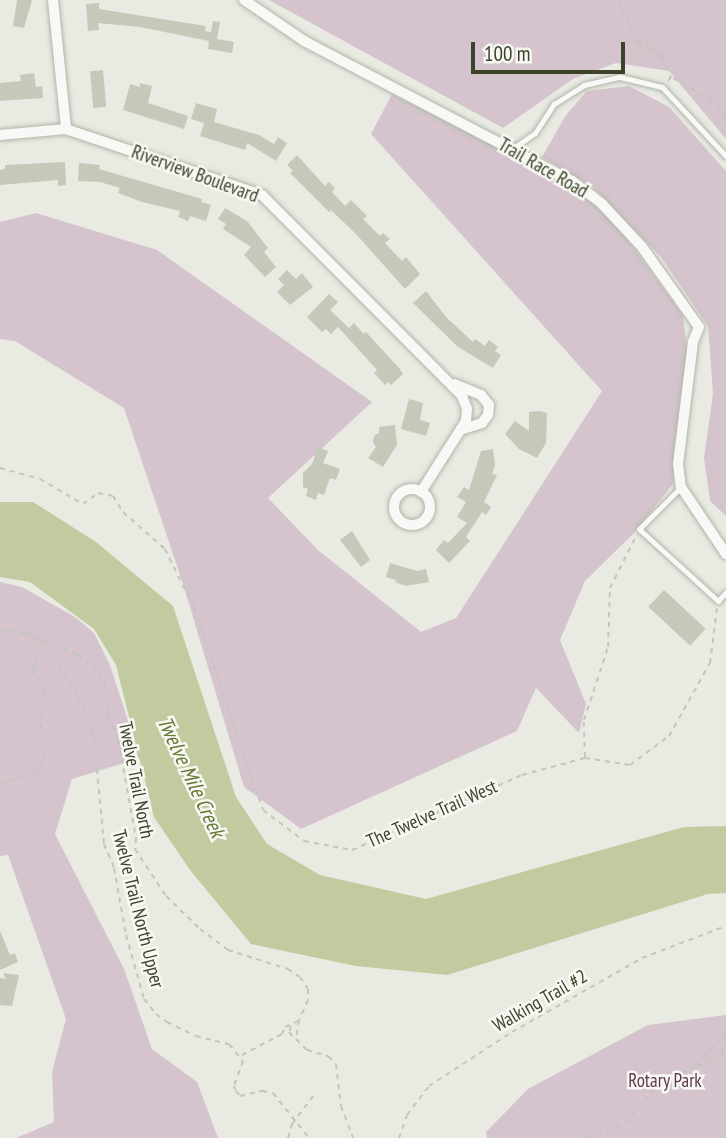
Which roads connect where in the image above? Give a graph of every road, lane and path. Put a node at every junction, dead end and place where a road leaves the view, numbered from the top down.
1 (53, 0) edge
2 (244, 0) edge
3 (618, 0) edge
4 (636, 41) junction
5 (662, 57) junction
6 (671, 77) junction
7 (662, 87) junction
8 (726, 119) edge
9 (66, 129) junction
10 (0, 135) edge
11 (512, 149) junction
12 (726, 156) edge
13 (445, 380) junction
14 (460, 430) junction
15 (0, 468) edge
16 (681, 487) junction
17 (421, 492) dead end
18 (639, 529) junction
19 (726, 554) edge
20 (726, 592) edge
21 (718, 601) junction
22 (0, 630) edge
23 (41, 640) junction
24 (585, 758) junction
25 (0, 784) edge
26 (726, 926) edge
27 (299, 1020) junction
28 (291, 1025) junction
29 (726, 1032) edge
30 (296, 1039) junction
31 (726, 1048) edge
32 (241, 1056) junction
33 (720, 1056) junction
34 (726, 1056) edge
35 (696, 1066) junction
36 (315, 1094) dead end
37 (295, 1120) junction
38 (288, 1138) edge
39 (309, 1138) edge
40 (353, 1138) edge
41 (398, 1138) edge
42 (588, 1138) edge

1 - 9 street
2 - 11 street, Trail Race Road
3 - 4 path
4 - 5 path
4 - 5 path
5 - 6 path
6 - 7 path
6 - 8 path
7 - 11 lane
7 - 12 lane
9 - 10 street, Riverview Boulevard
9 - 13 street, Riverview Boulevard
11 - 16 street, Trail Race Road
13 - 14 street, Riverview Boulevard
13 - 14 street, Riverview Boulevard
14 - 17 street, Riverview Boulevard
15 - 24 path, The Twelve Trail West
16 - 18 lane
16 - 19 street
18 - 21 lane
18 - 24 path
20 - 21 lane
21 - 24 path, The Twelve Trail West
22 - 23 path, Twelve Trail North
23 - 25 path
23 - 27 path, Twelve Trail North
23 - 32 path, Twelve Trail North Upper
26 - 41 path, Walking Trail #2
27 - 28 path
27 - 30 path, Twelve Trail North
28 - 30 path
28 - 32 path
29 - 35 path
30 - 40 path
31 - 33 path
32 - 37 path
33 - 34 path
33 - 35 path
35 - 42 path
36 - 37 path
37 - 38 path
37 - 39 path

